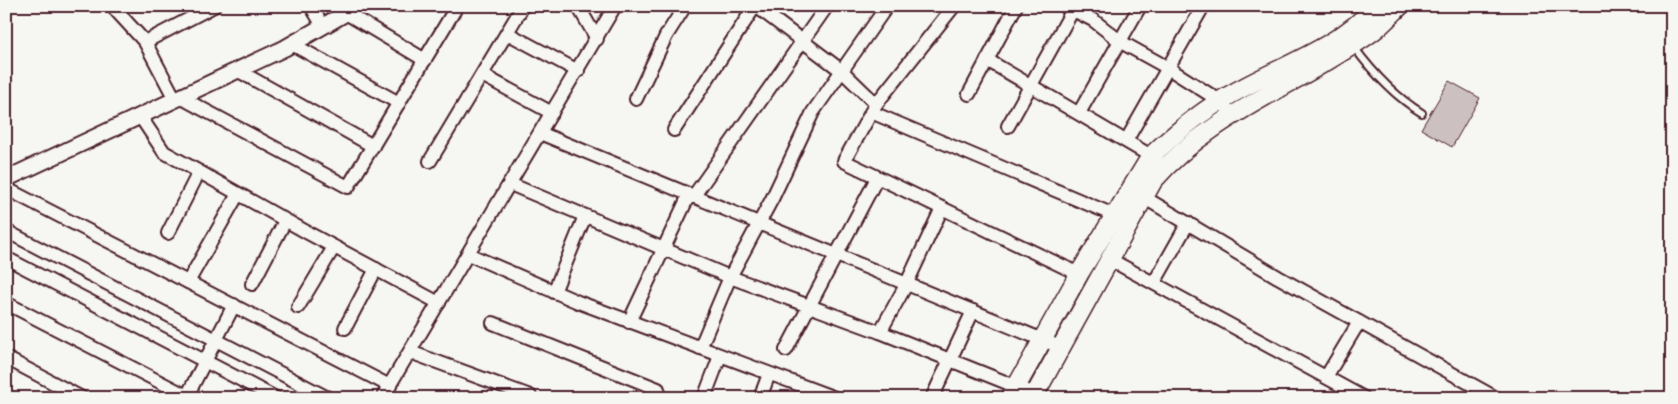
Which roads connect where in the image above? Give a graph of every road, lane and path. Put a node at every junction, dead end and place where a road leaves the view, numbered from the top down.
1 (112, 6) edge
2 (311, 6) edge
3 (457, 6) edge
4 (523, 6) edge
5 (578, 6) edge
6 (615, 6) edge
7 (685, 6) edge
8 (755, 6) edge
9 (826, 6) edge
10 (887, 6) edge
11 (954, 6) edge
12 (1016, 6) edge
13 (1140, 6) edge
14 (1376, 6) edge
15 (1400, 6) edge
16 (209, 7) edge
17 (354, 8) edge
18 (1071, 8) edge
19 (1201, 10) dead end
20 (323, 26) junction
21 (507, 33) junction
22 (597, 39) junction
23 (1349, 39) junction
24 (801, 40) junction
25 (145, 42) junction
26 (1121, 42) junction
27 (292, 44) junction
28 (425, 60) junction
29 (987, 60) junction
30 (1168, 68) junction
31 (237, 70) junction
32 (578, 71) junction
33 (842, 71) junction
34 (482, 75) junction
35 (1032, 87) junction
36 (969, 94) dead end
37 (178, 98) junction
38 (636, 99) dead end
39 (1220, 101) junction
40 (399, 103) junction
41 (874, 108) junction
42 (552, 113) junction
43 (1078, 113) junction
44 (1422, 113) dead end
45 (1233, 115) junction
46 (140, 116) junction
47 (1008, 126) dead end
48 (674, 130) dead end
49 (540, 133) junction
50 (1126, 141) junction
51 (373, 146) junction
52 (430, 161) dead end
53 (1158, 161) junction
54 (199, 172) junction
55 (877, 178) junction
56 (510, 184) junction
57 (9, 185) edge
58 (238, 194) junction
59 (691, 196) junction
60 (1145, 198) junction
61 (942, 208) junction
62 (586, 216) junction
63 (1123, 218) junction
64 (285, 221) junction
65 (1188, 223) junction
66 (758, 224) junction
67 (6, 231) edge
68 (168, 233) dead end
69 (334, 247) junction
70 (663, 248) junction
71 (468, 254) junction
72 (837, 256) junction
73 (6, 258) edge
74 (1111, 260) junction
75 (376, 269) junction
76 (730, 277) junction
77 (1075, 281) junction
78 (188, 282) junction
79 (1154, 283) junction
80 (252, 284) dead end
81 (906, 285) junction
82 (554, 292) junction
83 (1088, 298) junction
84 (6, 303) edge
85 (439, 303) junction
86 (234, 305) junction
87 (810, 306) junction
88 (298, 308) dead end
89 (973, 311) junction
90 (629, 322) junction
91 (1359, 322) junction
92 (493, 323) dead end
93 (345, 328) dead end
94 (880, 332) junction
95 (215, 339) junction
96 (1042, 339) junction
97 (1060, 347) junction
98 (700, 348) junction
99 (786, 350) dead end
100 (410, 352) junction
101 (720, 356) junction
102 (6, 358) edge
103 (204, 360) junction
104 (948, 361) junction
105 (769, 374) junction
106 (1326, 377) junction
107 (390, 386) junction
108 (1013, 392) edge
109 (1034, 396) edge
110 (188, 397) edge
111 (531, 397) edge
112 (82, 398) edge
113 (276, 398) edge
114 (328, 398) edge
115 (382, 398) edge
116 (660, 398) edge
117 (704, 398) edge
118 (760, 398) edge
119 (835, 398) edge
120 (932, 398) edge
121 (1364, 398) edge
122 (1496, 398) edge

1 - 25 street
2 - 20 street
3 - 28 street
4 - 21 street
5 - 22 street
6 - 22 street
7 - 38 street
8 - 24 street
8 - 48 street
9 - 24 street
10 - 33 street
11 - 41 street
12 - 29 street
13 - 26 street
14 - 23 main road
15 - 23 main road
16 - 25 street
17 - 20 street
17 - 28 street
18 - 26 street
18 - 35 street
19 - 30 street
20 - 27 street
21 - 32 street
21 - 34 street
22 - 32 street
23 - 39 main road
23 - 44 lane
23 - 45 main road
24 - 33 street
24 - 59 street
25 - 37 street
26 - 30 street
26 - 43 street
27 - 31 street
27 - 40 street
28 - 40 street
29 - 35 street
29 - 36 street
30 - 39 street
30 - 50 street
31 - 37 street
31 - 51 street
32 - 42 street
33 - 41 street
33 - 66 street
34 - 42 street
34 - 52 street
35 - 43 street
35 - 47 street
37 - 46 street
37 - 51 street
39 - 45 street
39 - 53 main road
40 - 51 street
41 - 55 street
41 - 63 street
42 - 49 street
43 - 50 street
45 - 53 main road
46 - 54 street
46 - 57 street
49 - 56 street
49 - 59 street
50 - 53 street
53 - 60 main road
53 - 63 main road
54 - 58 street
54 - 68 street
55 - 61 street
55 - 72 street
56 - 62 street
56 - 71 street
57 - 78 street
58 - 64 street
58 - 78 street
59 - 66 street
59 - 70 street
60 - 63 main road
60 - 65 street
61 - 77 street
61 - 81 street
62 - 70 street
62 - 82 street
63 - 74 main road
63 - 77 main road
64 - 69 street
64 - 80 street
65 - 79 street
65 - 91 street
66 - 72 street
66 - 76 street
67 - 95 street
69 - 75 street
69 - 88 street
70 - 76 street
70 - 90 street
71 - 82 street
71 - 85 street
72 - 81 street
72 - 87 street
73 - 103 street
74 - 79 street
74 - 83 main road
75 - 85 street
75 - 93 street
76 - 87 street
76 - 98 street
77 - 83 main road
77 - 96 main road
78 - 86 street
79 - 106 street
81 - 89 street
81 - 94 street
82 - 90 street
83 - 97 main road
84 - 110 street
85 - 100 street
86 - 95 street
86 - 107 street
87 - 94 street
87 - 99 street
89 - 96 street
89 - 104 street
90 - 98 street
91 - 106 street
91 - 122 street
92 - 116 street
94 - 104 street
95 - 103 street
95 - 114 street
96 - 97 street
96 - 108 main road
97 - 109 main road
98 - 101 street
100 - 107 street
100 - 111 street
101 - 105 street
101 - 117 street
102 - 112 street
103 - 110 street
103 - 113 street
104 - 108 street
104 - 120 street
105 - 118 street
105 - 119 street
106 - 121 street
107 - 115 street
108 - 109 street

